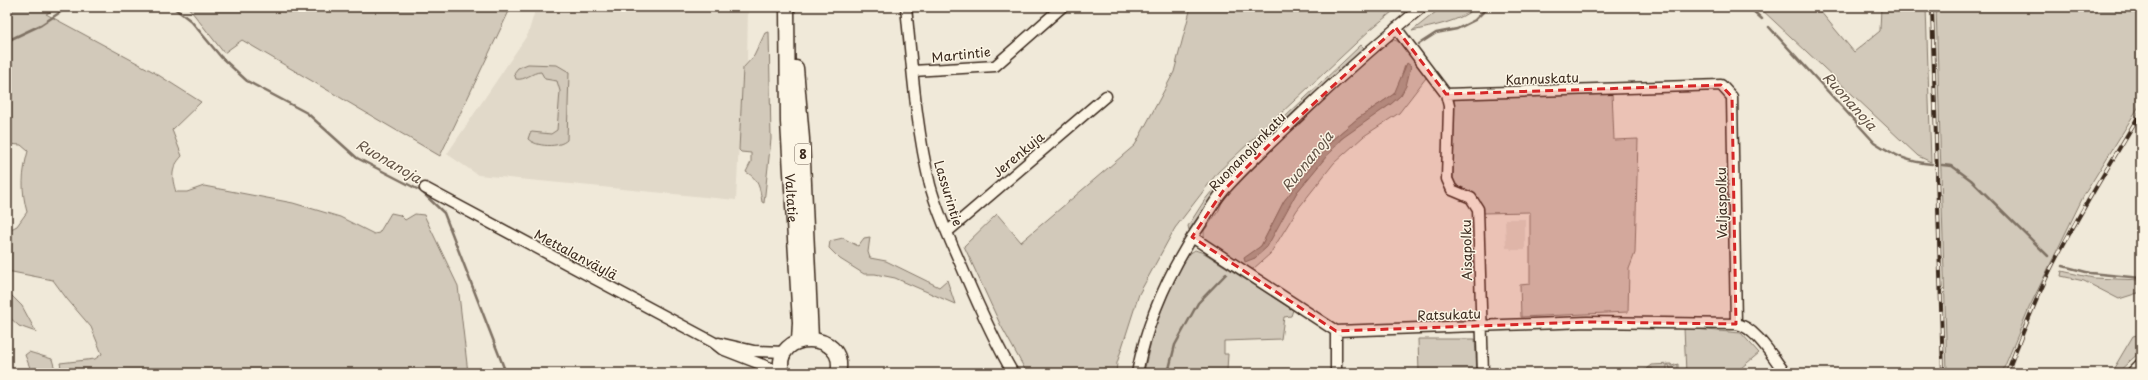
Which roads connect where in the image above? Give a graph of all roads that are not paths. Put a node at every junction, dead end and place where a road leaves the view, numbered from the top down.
1 (788, 7) edge
2 (906, 7) edge
3 (1062, 7) edge
4 (1422, 7) edge
5 (1396, 28) junction
6 (913, 71) junction
7 (1721, 85) joint
8 (1446, 94) junction
9 (1106, 96) dead end
10 (426, 188) dead end
11 (947, 232) junction
12 (1192, 237) junction
13 (1736, 324) junction
14 (1481, 325) junction
15 (1336, 331) junction
16 (805, 340) junction
17 (713, 342) junction
18 (785, 352) junction
19 (2141, 365) edge
20 (839, 372) edge
21 (782, 373) edge
22 (1013, 373) edge
23 (1137, 373) edge
24 (1336, 373) edge
25 (1483, 373) edge
26 (1785, 373) edge
27 (2133, 373) edge

1 - 16 highway, Valtatie / 8
2 - 6 street, Lassurintie
3 - 6 street, Martintie
4 - 5 street, Ruonanojankatu
5 - 8 street
5 - 12 street, Ruonanojankatu
6 - 11 street, Lassurintie
7 - 8 street, Kannuskatu
7 - 13 street, Valjaspolku
8 - 14 street, Aisapolku
9 - 11 street, Jerenkuja
10 - 17 street, Mettalanväylä
11 - 22 street, Lassurintie
12 - 15 street
12 - 23 street, Ruonanojankatu
13 - 14 street, Ratsukatu
13 - 26 street
14 - 15 street, Ratsukatu
14 - 25 street, Aisapolku
15 - 24 street
16 - 18 highway
16 - 20 highway
17 - 18 street, Mettalanväylä
17 - 21 street, Mettalanväylä
18 - 21 highway
19 - 27 main road

